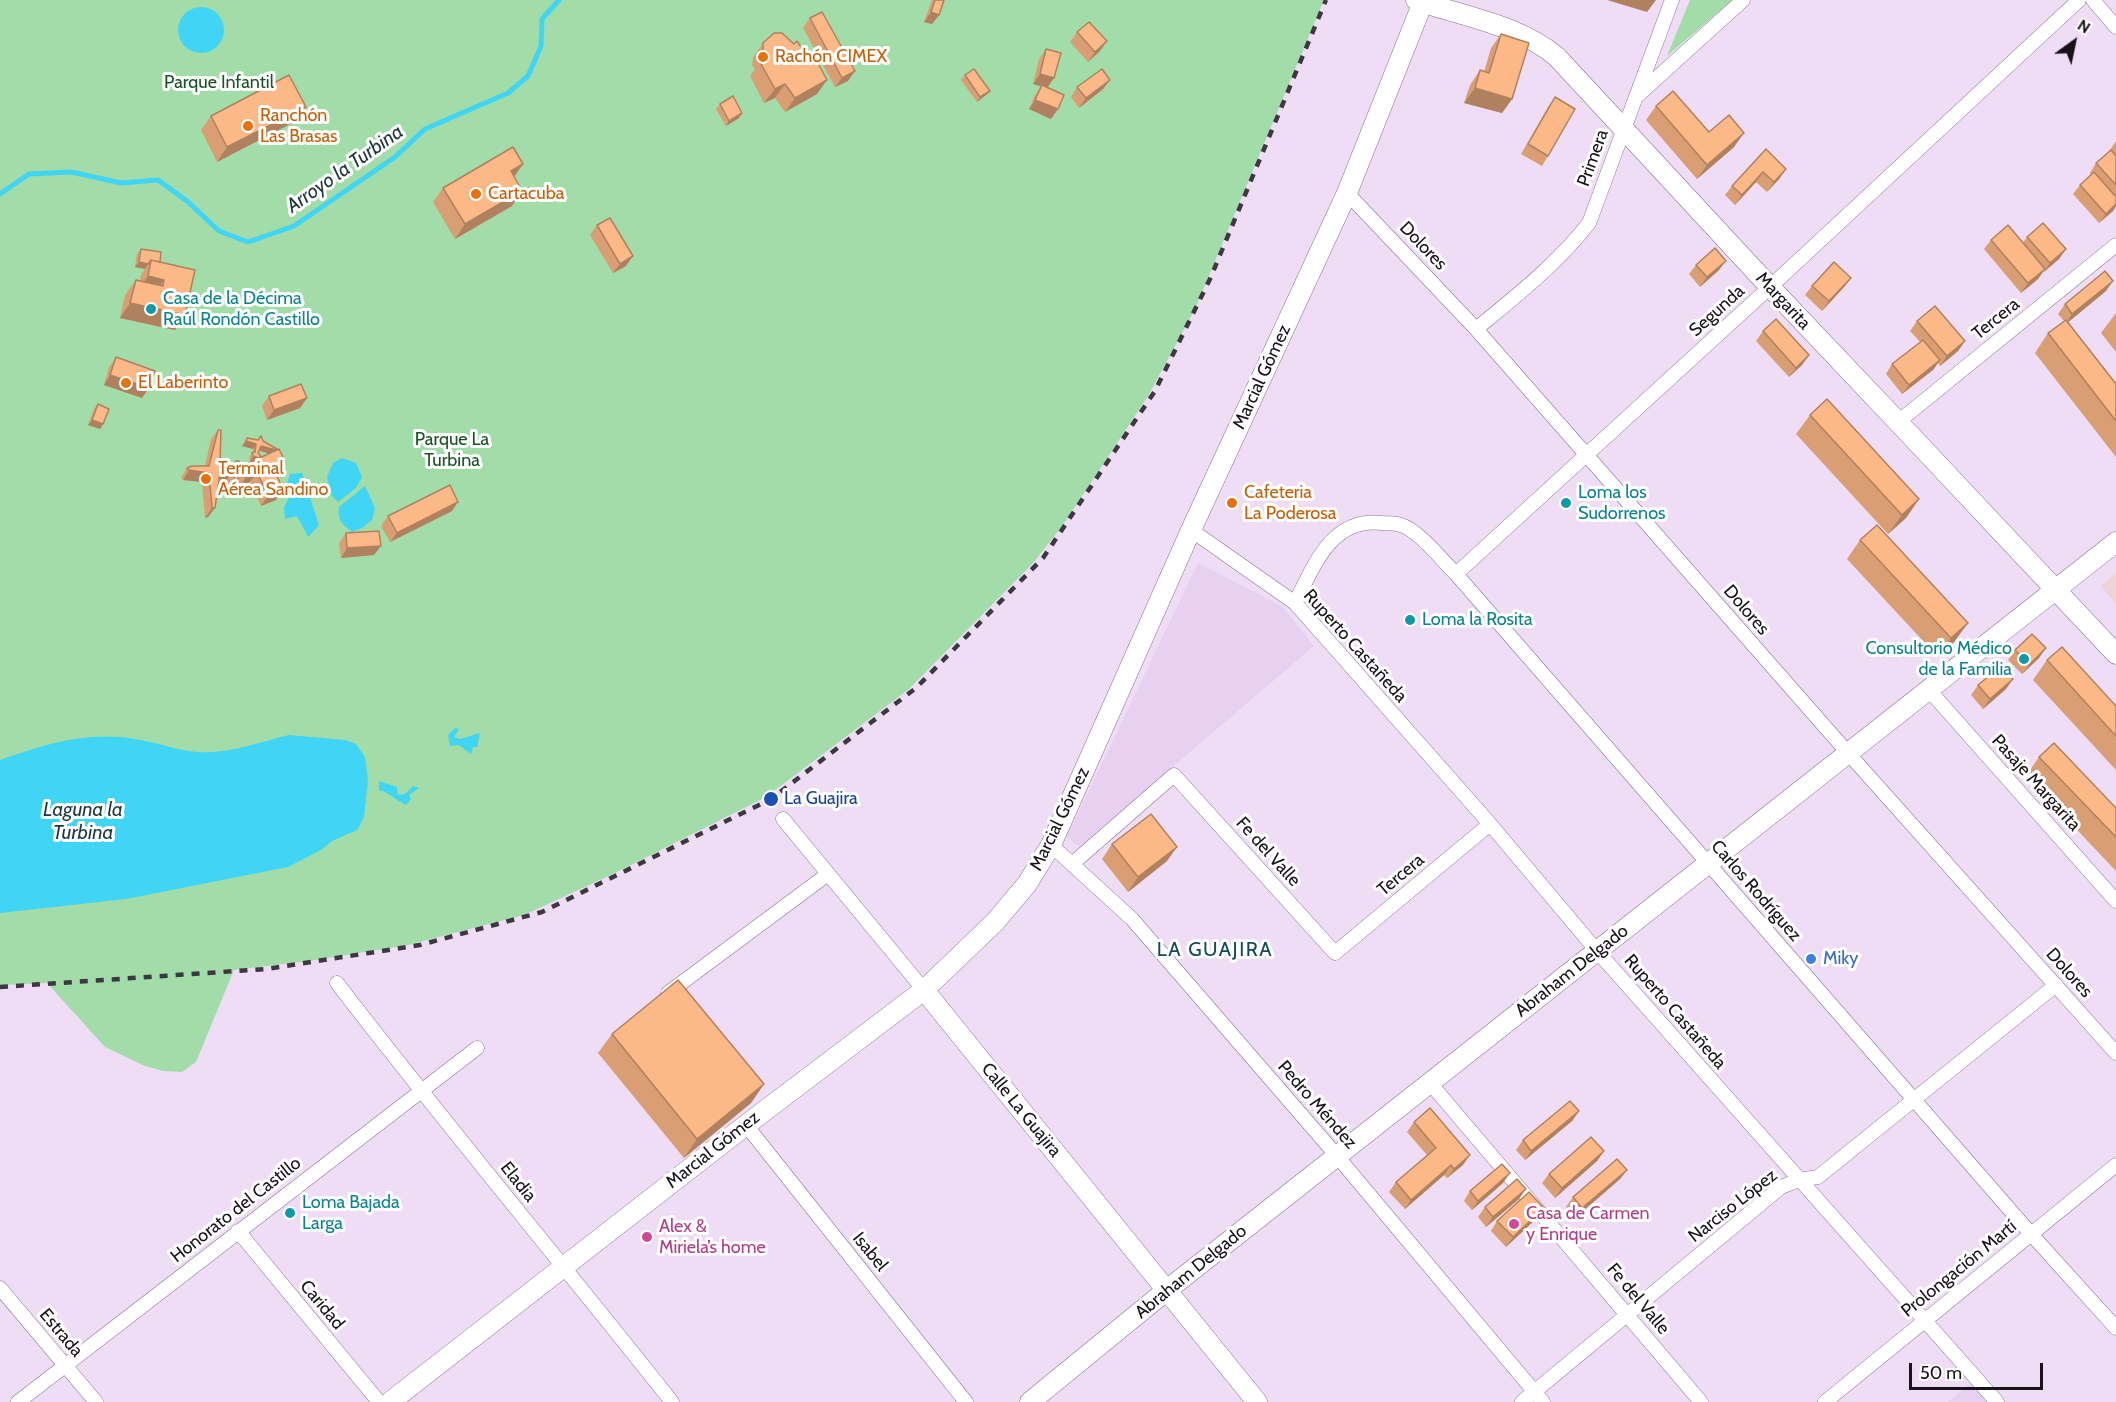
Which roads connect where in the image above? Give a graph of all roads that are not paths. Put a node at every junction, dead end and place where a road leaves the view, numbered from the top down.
1 (1672, 0) edge
2 (1743, 0) edge
3 (2079, 0) edge
4 (2093, 0) edge
5 (1421, 1) edge
6 (2116, 27) edge
7 (1636, 98) junction
8 (1623, 127) junction
9 (1347, 193) junction
10 (2116, 244) edge
11 (1770, 287) junction
12 (1476, 329) junction
13 (1899, 422) junction
14 (1586, 455) junction
15 (1191, 530) junction
16 (2116, 542) edge
17 (1456, 574) junction
18 (2056, 590) junction
19 (1295, 603) junction
20 (2116, 654) edge
21 (1929, 690) junction
22 (1848, 753) junction
23 (783, 819) dead end
24 (1490, 824) junction
25 (1051, 845) junction
26 (1708, 863) junction
27 (1072, 864) junction
28 (828, 874) junction
29 (2116, 900) edge
30 (1597, 951) junction
31 (1335, 953) joint
32 (337, 983) dead end
33 (2056, 985) junction
34 (924, 990) junction
35 (666, 994) edge
36 (477, 1048) dead end
37 (2116, 1053) edge
38 (1430, 1083) junction
39 (420, 1091) junction
40 (1915, 1099) junction
41 (746, 1125) junction
42 (1337, 1156) junction
43 (2116, 1165) edge
44 (1799, 1180) junction
45 (238, 1231) junction
46 (2031, 1234) junction
47 (563, 1266) junction
48 (0, 1288) edge
49 (1167, 1290) junction
50 (1627, 1315) junction
51 (1924, 1321) junction
52 (2116, 1328) edge
53 (64, 1365) junction
54 (1538, 1397) edge
55 (18, 1402) edge
56 (96, 1402) edge
57 (379, 1402) edge
58 (390, 1402) edge
59 (672, 1402) edge
60 (966, 1402) edge
61 (1030, 1402) edge
62 (1257, 1402) edge
63 (1522, 1402) edge
64 (1701, 1402) edge
65 (1825, 1402) edge
66 (1997, 1402) edge

1 - 7 street
2 - 7 street, Primera
3 - 11 street, Segunda
4 - 6 street
5 - 8 main road, Margarita
5 - 9 main road, Marcial Gómez
7 - 8 street, Primera
8 - 11 main road, Margarita
8 - 12 street, Primera
9 - 12 street, Dolores
9 - 15 main road, Marcial Gómez
10 - 13 street, Tercera
11 - 13 main road, Margarita
11 - 14 street, Segunda
12 - 14 street, Dolores
13 - 18 main road, Margarita
14 - 17 street, Segunda
14 - 22 street, Dolores
15 - 19 street, Ruperto Castañeda
15 - 25 main road, Marcial Gómez
16 - 18 main road, Abraham Delgado
17 - 19 street, Carlos Rodríguez
17 - 26 street, Carlos Rodríguez
18 - 20 main road, Margarita
18 - 21 main road, Abraham Delgado
19 - 24 street, Ruperto Castañeda
21 - 22 main road, Abraham Delgado
21 - 29 street, Pasaje Margarita
22 - 26 main road, Abraham Delgado
22 - 33 street, Dolores
23 - 28 street, Calle La Guajira
24 - 30 street, Ruperto Castañeda
24 - 31 street, Tercera
25 - 27 street, Pedro Méndez
25 - 34 main road, Marcial Gómez
26 - 30 main road, Abraham Delgado
26 - 40 street, Carlos Rodríguez
27 - 31 street, Fe del Valle
27 - 42 street, Pedro Méndez
28 - 34 street, Calle La Guajira
28 - 35 street
30 - 38 main road, Abraham Delgado
30 - 44 street, Ruperto Castañeda
32 - 39 street, Eladia
33 - 37 street, Dolores
33 - 40 street, Narciso López
34 - 41 main road, Marcial Gómez
34 - 49 main road, Calle La Guajira
36 - 39 street, Honorato del Castillo
38 - 42 main road, Abraham Delgado
38 - 50 street, Fe del Valle
39 - 45 street, Honorato del Castillo
39 - 47 street, Eladia
40 - 44 street, Narciso López
40 - 46 street, Carlos Rodríguez
41 - 47 main road, Marcial Gómez
41 - 60 street, Isabel
42 - 49 main road, Abraham Delgado
42 - 54 street, Pedro Méndez
43 - 46 street, Prolongación Martí
44 - 50 street, Narciso López
44 - 51 street, Ruperto Castañeda
45 - 53 street, Honorato del Castillo
45 - 57 street, Caridad
46 - 51 street, Prolongación Martí
46 - 52 street, Carlos Rodríguez
47 - 58 main road, Marcial Gómez
47 - 59 street, Eladia
48 - 53 street, Estrada
49 - 61 main road, Abraham Delgado
49 - 62 main road, Calle La Guajira
50 - 54 street, Narciso López
50 - 64 street, Fe del Valle
51 - 65 street, Prolongación Martí
51 - 66 street, Ruperto Castañeda
53 - 55 street, Honorato del Castillo
53 - 56 street, Estrada
54 - 63 street, Narciso López

